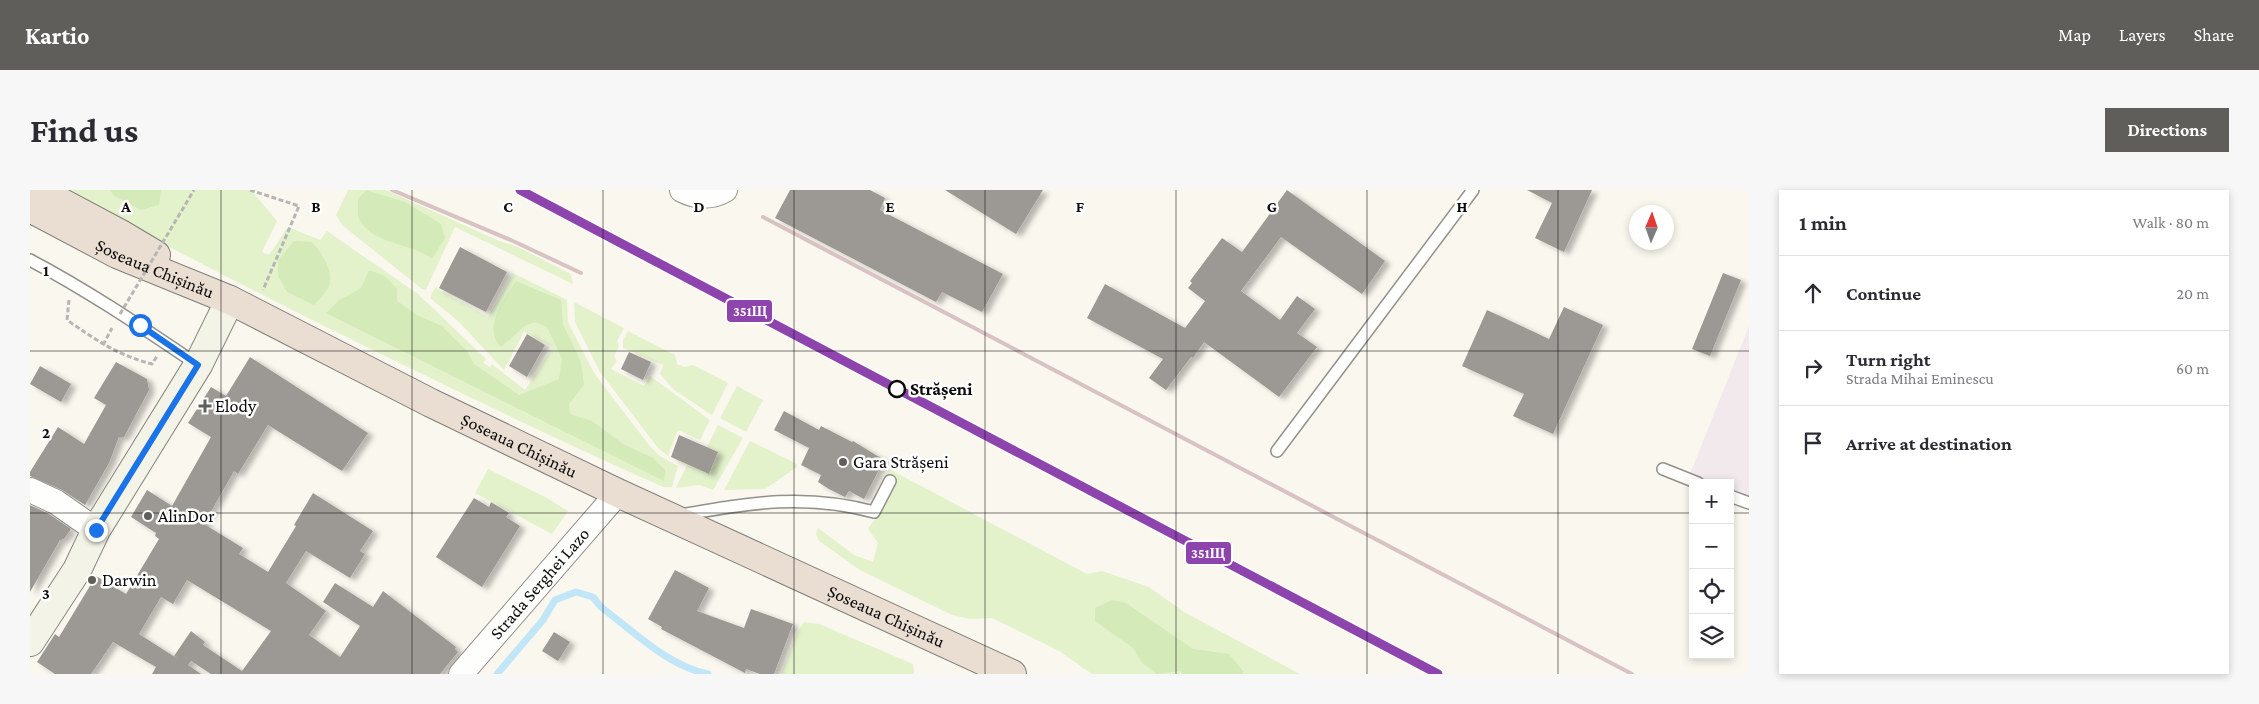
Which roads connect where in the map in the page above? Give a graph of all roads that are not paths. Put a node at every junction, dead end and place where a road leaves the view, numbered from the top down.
1 (38, 190) edge
2 (682, 190) edge
3 (725, 190) edge
4 (1473, 190) edge
5 (30, 208) edge
6 (30, 260) edge
7 (235, 303) junction
8 (198, 365) junction
9 (1277, 451) dead end
10 (1663, 469) dead end
11 (1689, 479) edge
12 (890, 482) dead end
13 (30, 490) edge
14 (618, 492) junction
15 (1734, 497) edge
16 (1749, 503) edge
17 (671, 516) junction
18 (96, 530) junction
19 (30, 642) edge
20 (461, 674) edge
21 (1012, 674) edge

1 - 7 highway
2 - 3 street
4 - 9 lane
5 - 7 highway, Șoseaua Chișinău
6 - 8 lane
7 - 8 main road
7 - 14 highway, Șoseaua Chișinău
8 - 18 main road
10 - 11 lane
12 - 17 lane
13 - 18 street
14 - 17 highway, Șoseaua Chișinău
14 - 20 street, Strada Serghei Lazo
15 - 16 lane
17 - 21 highway, Șoseaua Chișinău
18 - 19 main road

